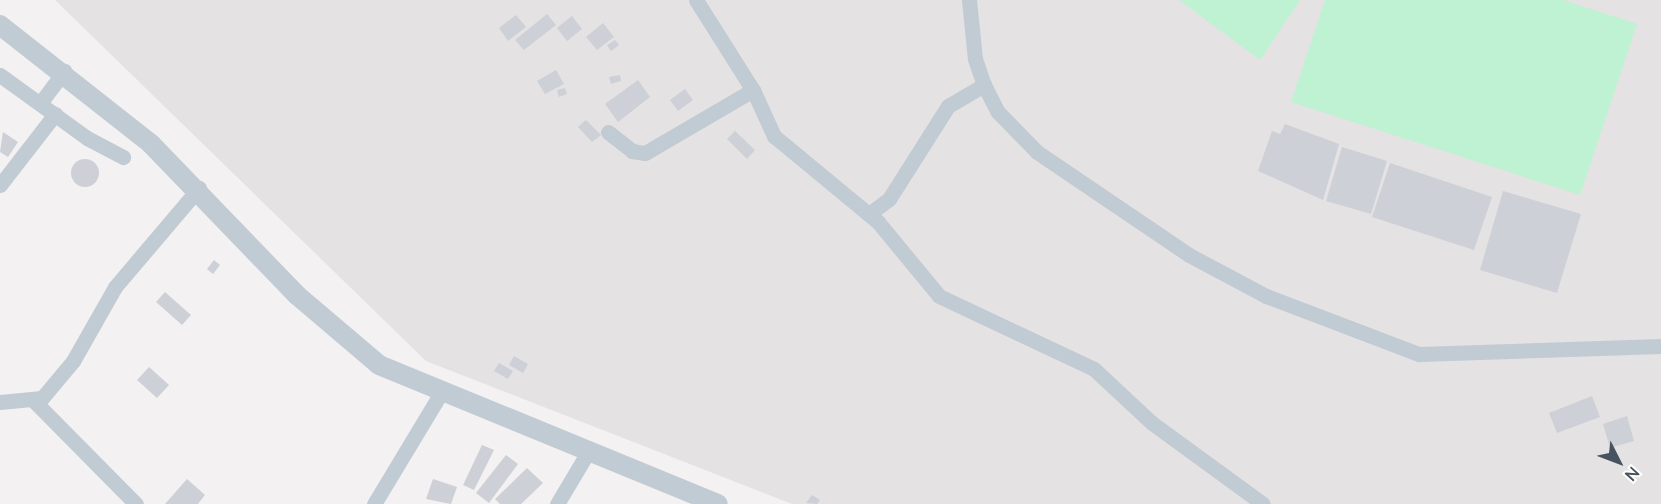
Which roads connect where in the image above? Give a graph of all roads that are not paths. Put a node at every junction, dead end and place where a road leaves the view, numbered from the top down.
1 (696, 0) edge
2 (969, 0) edge
3 (0, 25) edge
4 (64, 71) junction
5 (0, 75) edge
6 (984, 85) junction
7 (753, 90) junction
8 (41, 102) junction
9 (55, 114) junction
10 (608, 132) dead end
11 (123, 157) dead end
12 (0, 185) edge
13 (199, 188) junction
14 (869, 214) junction
15 (1661, 346) edge
16 (441, 393) junction
17 (34, 401) junction
18 (0, 402) edge
19 (588, 452) junction
20 (136, 504) edge
21 (374, 504) edge
22 (557, 504) edge
23 (718, 504) edge
24 (1263, 504) edge

1 - 7 street
2 - 6 street
3 - 4 street
4 - 8 street
4 - 13 street
5 - 8 street
6 - 14 street
6 - 15 street
7 - 10 street
7 - 14 street
8 - 9 street
9 - 11 street
9 - 12 street
13 - 16 street
13 - 17 street
14 - 24 street
16 - 19 street
16 - 21 street
17 - 18 street
17 - 20 street
19 - 22 street
19 - 23 street

